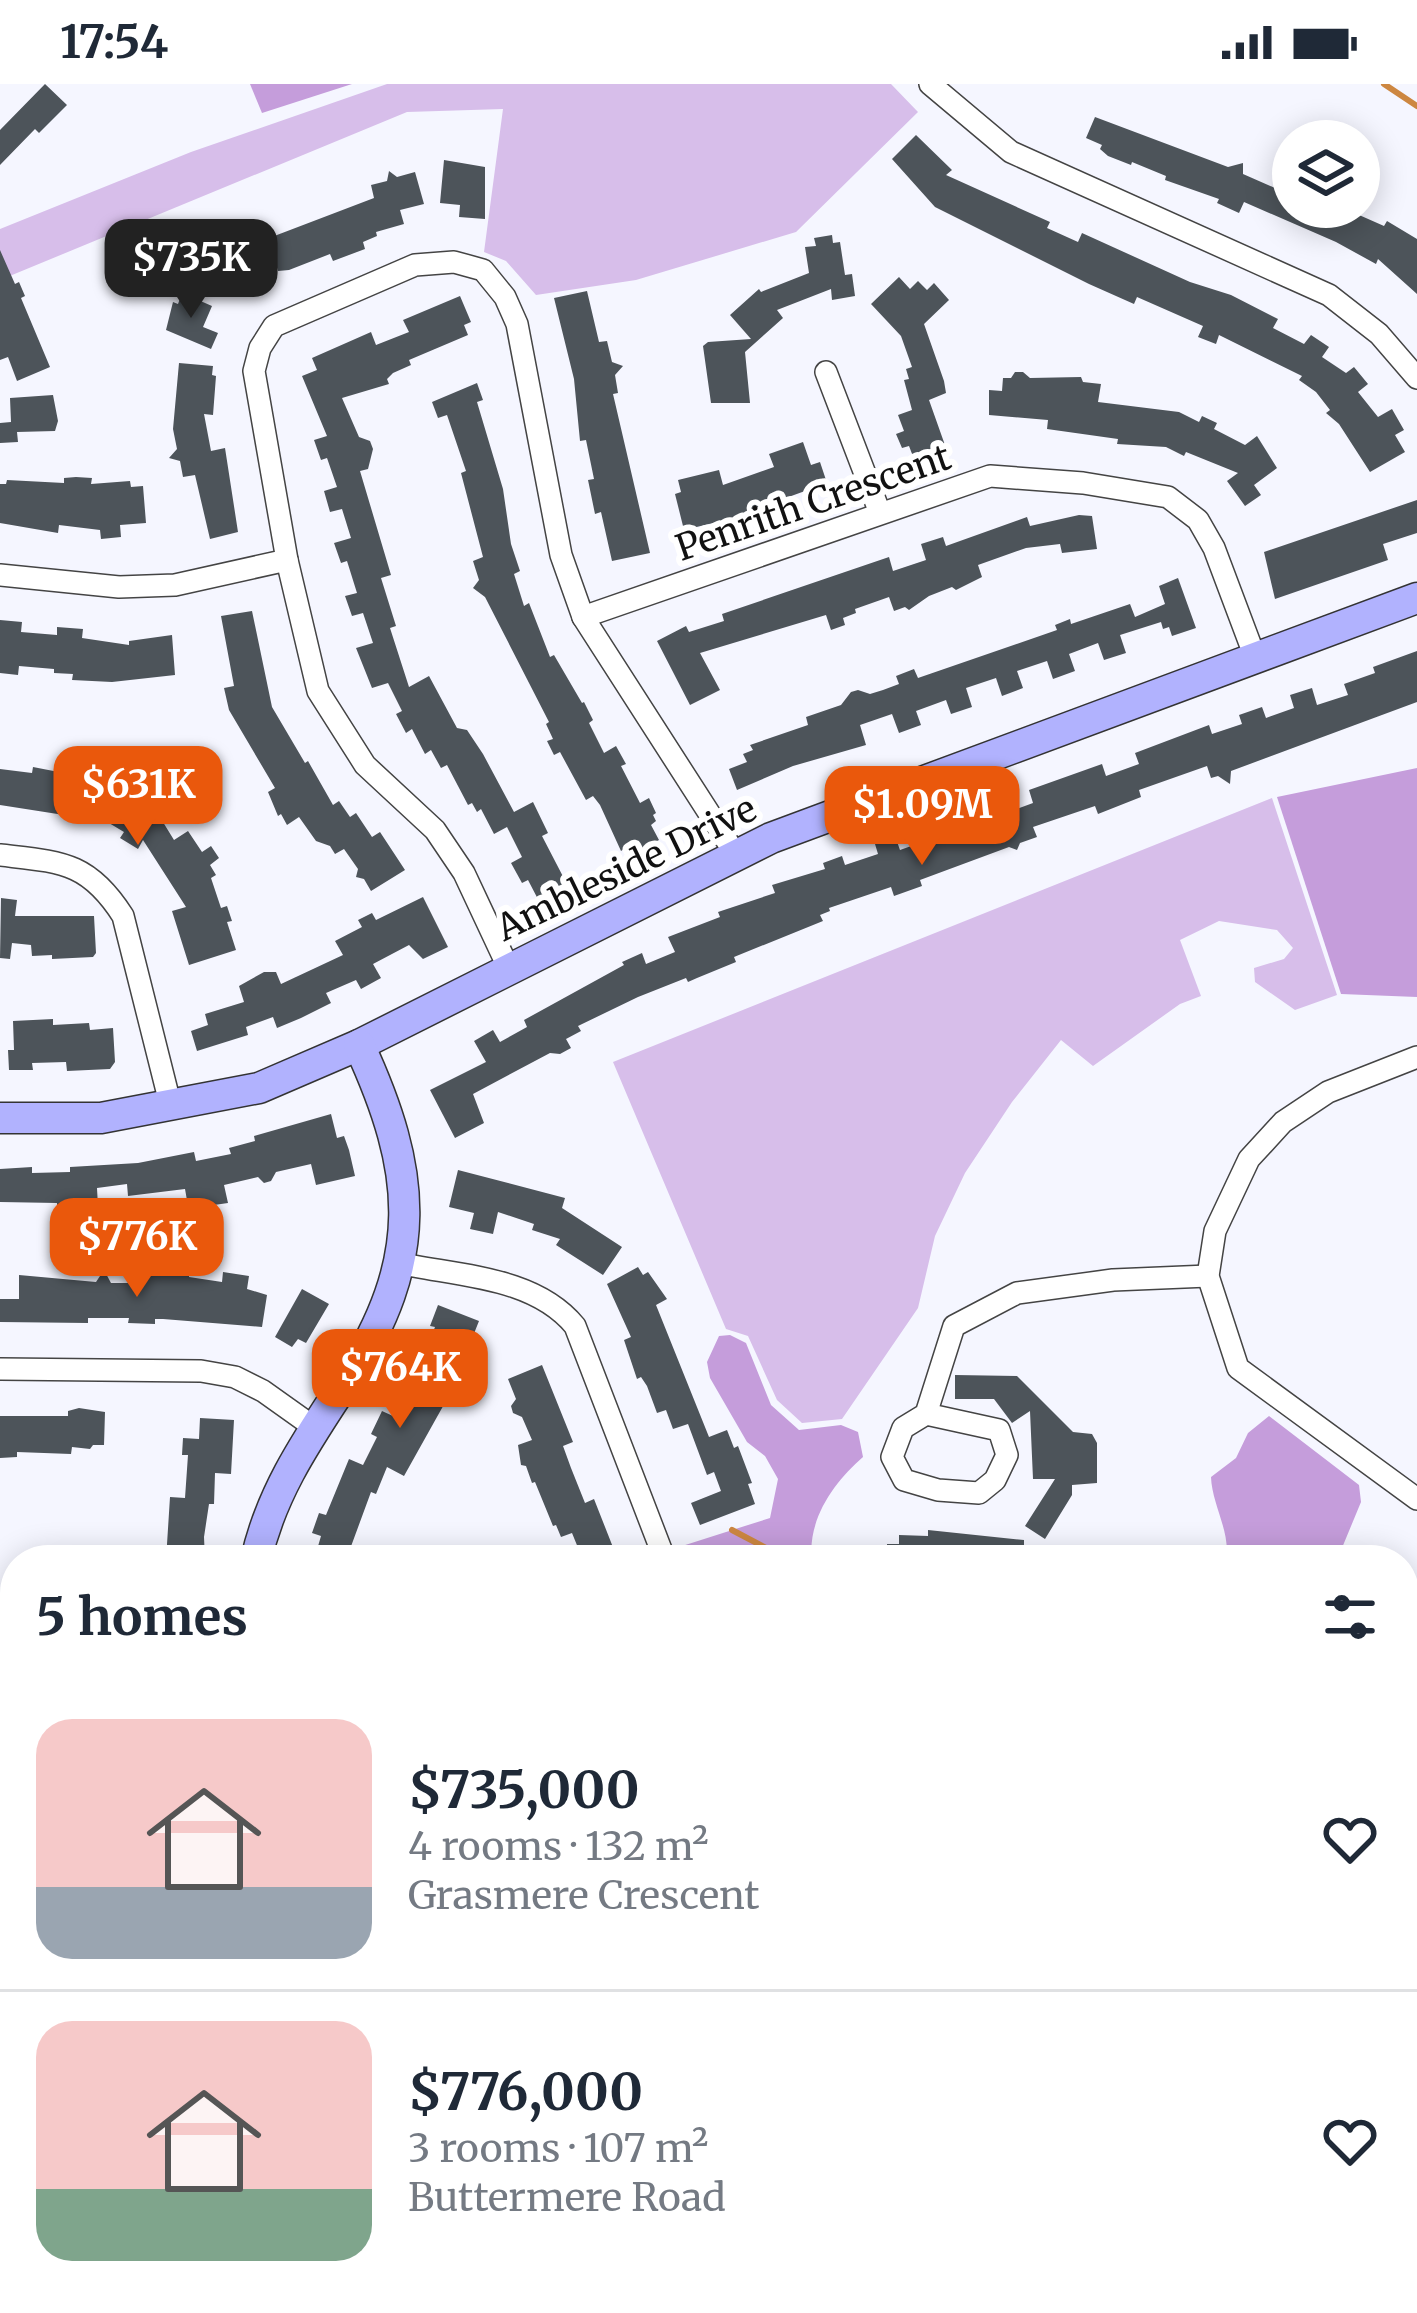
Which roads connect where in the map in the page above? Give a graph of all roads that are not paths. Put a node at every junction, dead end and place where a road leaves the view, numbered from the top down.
1 (930, 84) edge
2 (826, 372) dead end
3 (1417, 378) edge
4 (880, 513) junction
5 (287, 560) junction
6 (0, 575) edge
7 (1417, 598) edge
8 (583, 617) junction
9 (1256, 658) junction
10 (0, 855) edge
11 (736, 855) junction
12 (508, 969) junction
13 (359, 1045) junction
14 (1417, 1057) edge
15 (170, 1103) junction
16 (0, 1118) edge
17 (398, 1263) junction
18 (1208, 1276) junction
19 (0, 1369) edge
20 (926, 1414) junction
21 (315, 1428) junction
22 (1417, 1498) edge
23 (260, 1545) edge
24 (659, 1545) edge

1 - 3 street
2 - 4 street
4 - 8 street, Penrith Crescent
4 - 9 street, Penrith Crescent
5 - 6 street
5 - 8 street
5 - 12 street
7 - 9 street, Ambleside Drive
8 - 11 street
9 - 11 street, Ambleside Drive
10 - 15 street
11 - 12 street, Ambleside Drive
12 - 13 street, Ambleside Drive
13 - 15 street, Ambleside Drive
13 - 17 street
14 - 18 street
15 - 16 street, Ambleside Drive
17 - 21 street
17 - 24 street
18 - 20 street
18 - 22 street
19 - 21 street
20 - 20 street
21 - 23 street

